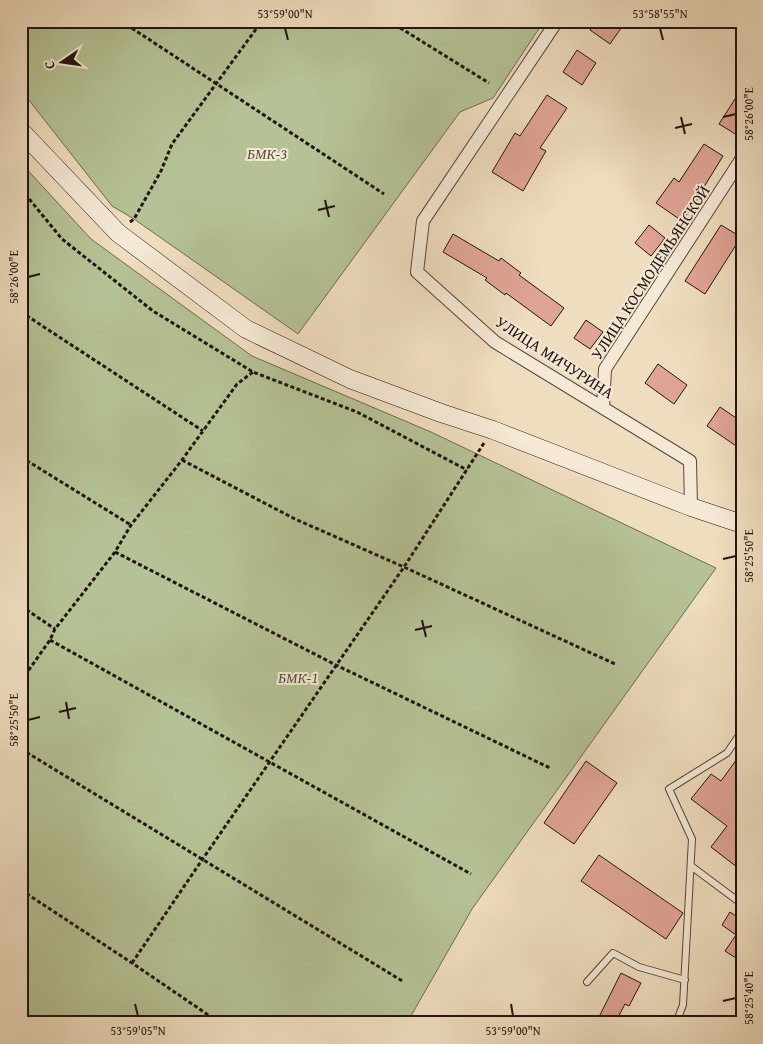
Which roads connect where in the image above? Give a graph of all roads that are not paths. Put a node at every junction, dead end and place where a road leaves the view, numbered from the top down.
1 (558, 21) edge
2 (21, 131) edge
3 (742, 158) edge
4 (604, 408) junction
5 (691, 507) junction
6 (742, 524) edge
7 (742, 731) edge
8 (691, 866) junction
9 (742, 904) edge
10 (684, 980) junction
11 (587, 982) dead end
12 (676, 1023) edge

1 - 4 street, УЛИЦА МИЧУРИНА
2 - 5 main road
3 - 4 street, УЛИЦА КОСМОДЕМЬЯНСКОЙ
4 - 5 street, УЛИЦА МИЧУРИНА
5 - 6 main road
7 - 8 lane
8 - 9 lane
8 - 10 lane
10 - 11 lane
10 - 12 lane

